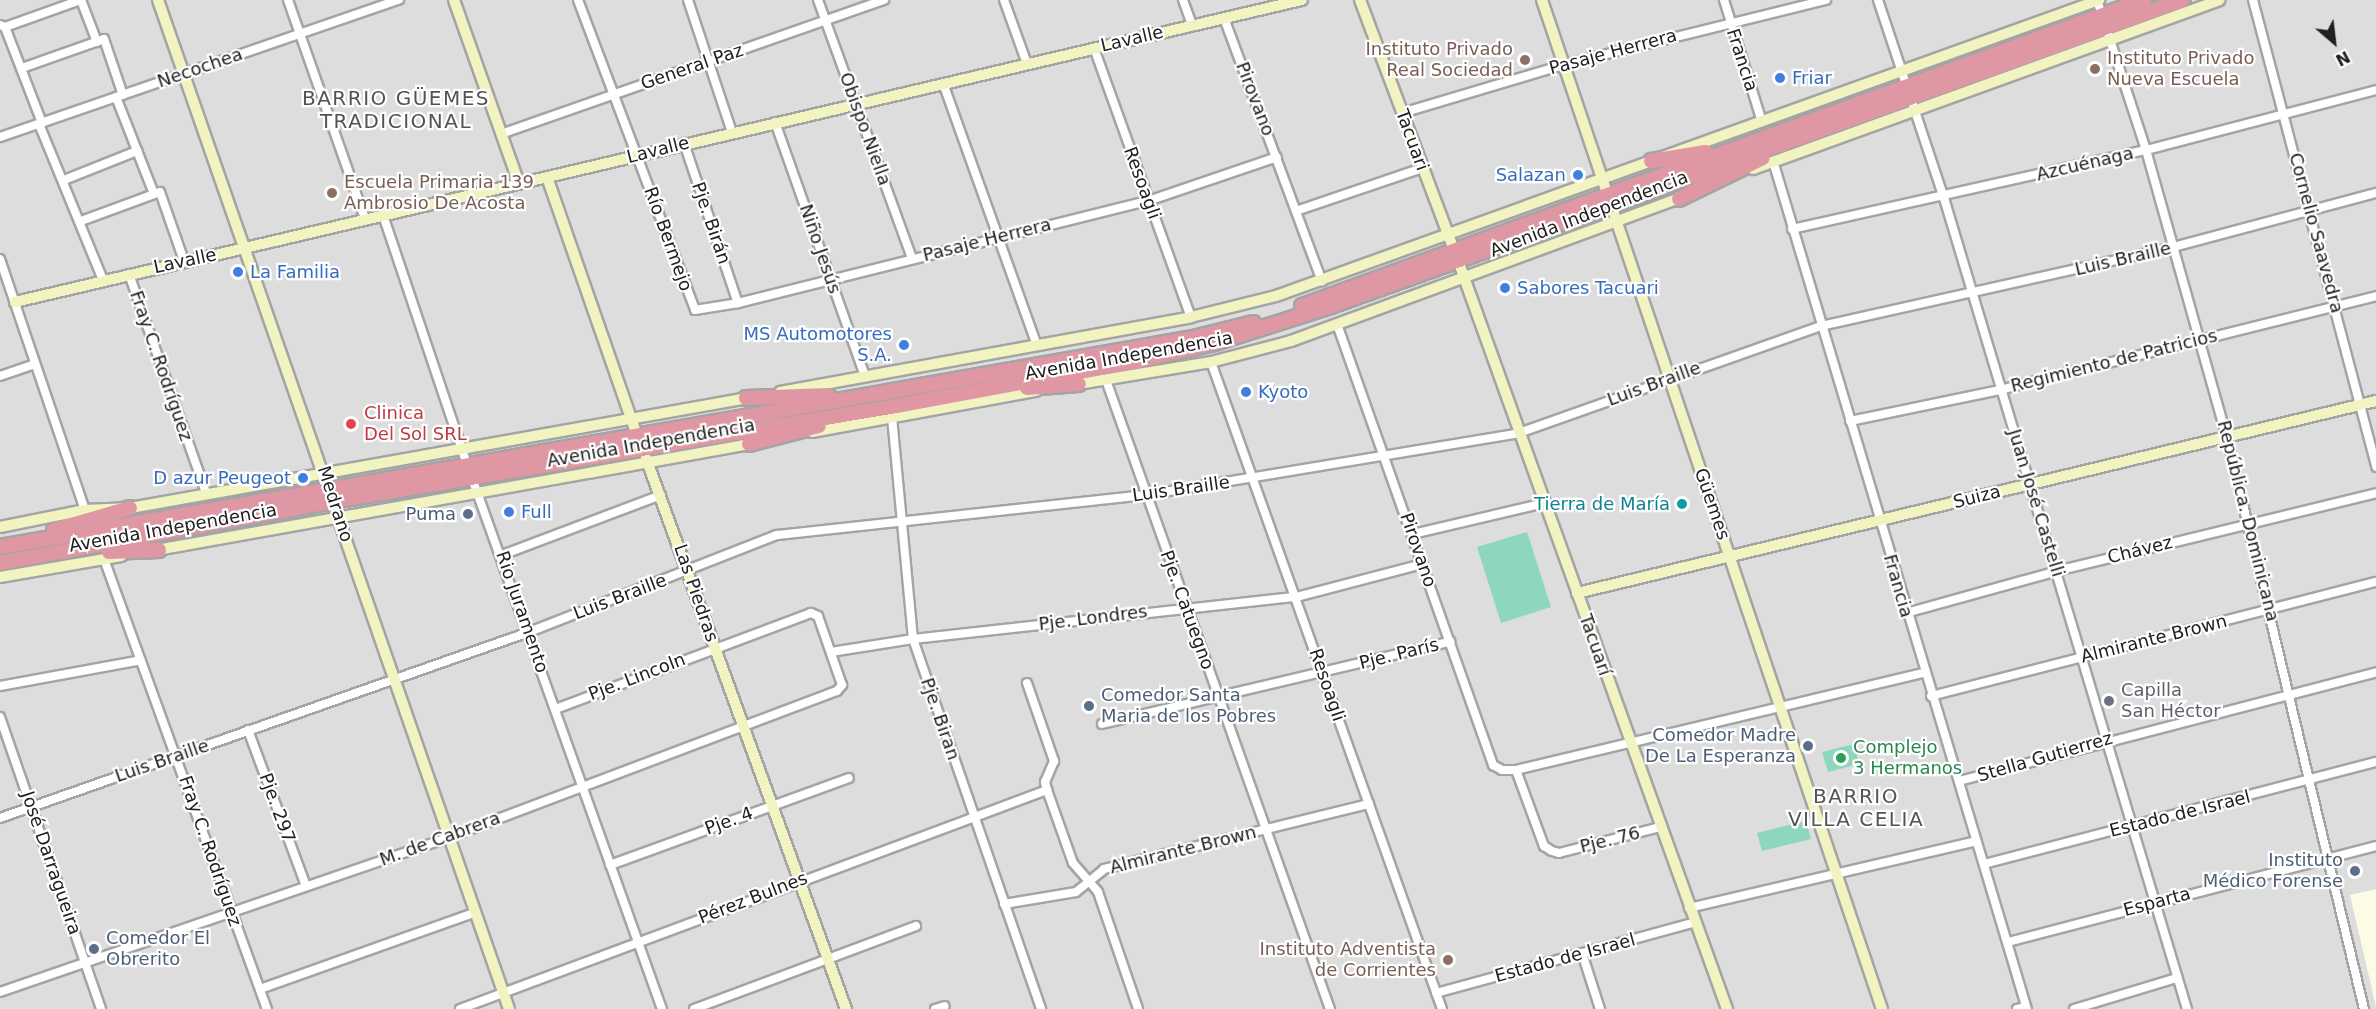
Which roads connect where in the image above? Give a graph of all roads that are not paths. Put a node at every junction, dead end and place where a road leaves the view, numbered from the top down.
1 (81, 0) edge
2 (158, 0) edge
3 (288, 0) edge
4 (399, 0) edge
5 (454, 0) edge
6 (578, 0) edge
7 (688, 0) edge
8 (818, 0) edge
9 (884, 0) edge
10 (1004, 0) edge
11 (1183, 0) edge
12 (1302, 0) edge
13 (1360, 0) edge
14 (1542, 0) edge
15 (1724, 0) edge
16 (1826, 0) edge
17 (1878, 0) edge
18 (2098, 0) edge
19 (2144, 0) edge
20 (2182, 0) edge
21 (2219, 0) edge
22 (2253, 0) edge
23 (1224, 18) junction
24 (826, 21) junction
25 (1730, 21) junction
26 (1192, 25) junction
27 (2, 26) edge
28 (2106, 28) junction
29 (300, 34) junction
30 (96, 42) junction
31 (1094, 48) junction
32 (710, 61) junction
33 (1028, 64) junction
34 (1563, 65) junction
35 (22, 68) junction
36 (1901, 72) junction
37 (183, 74) junction
38 (943, 83) junction
39 (2376, 90) edge
40 (1908, 92) junction
41 (612, 95) junction
42 (120, 96) junction
43 (856, 103) junction
44 (1402, 113) junction
45 (1915, 113) junction
46 (2285, 116) junction
47 (1761, 119) junction
48 (775, 122) junction
49 (40, 124) junction
50 (732, 132) junction
51 (1777, 133) junction
52 (501, 134) junction
53 (1808, 135) junction
54 (0, 137) edge
55 (684, 143) junction
56 (2146, 150) junction
57 (137, 151) junction
58 (639, 155) junction
59 (1277, 158) junction
60 (1651, 161) junction
61 (1773, 161) junction
62 (1422, 168) junction
63 (547, 177) junction
64 (1601, 178) junction
65 (64, 180) junction
66 (519, 184) junction
67 (2376, 193) edge
68 (154, 194) junction
69 (1944, 198) junction
70 (1679, 199) junction
71 (1607, 200) junction
72 (1148, 201) junction
73 (1296, 211) junction
74 (2312, 211) junction
75 (382, 216) junction
76 (365, 219) junction
77 (81, 221) junction
78 (1616, 223) junction
79 (1792, 229) junction
80 (1448, 234) junction
81 (999, 236) junction
82 (2173, 247) junction
83 (245, 248) junction
84 (1456, 256) junction
85 (912, 258) junction
86 (0, 259) edge
87 (184, 261) junction
88 (129, 274) junction
89 (830, 279) junction
90 (103, 280) junction
91 (1466, 280) junction
92 (1322, 281) junction
93 (1972, 293) junction
94 (2376, 296) edge
95 (15, 302) junction
96 (738, 303) junction
97 (2335, 306) junction
98 (695, 310) joint
99 (1191, 317) junction
100 (1821, 326) junction
101 (1338, 327) junction
102 (2200, 339) junction
103 (1037, 345) junction
104 (1211, 362) junction
105 (35, 364) junction
106 (0, 376) edge
107 (865, 376) junction
108 (1669, 378) junction
109 (1106, 380) junction
110 (1079, 384) junction
111 (977, 389) junction
112 (2000, 390) junction
113 (887, 392) junction
114 (746, 398) junction
115 (2376, 401) edge
116 (2360, 405) junction
117 (894, 411) junction
118 (630, 417) junction
119 (1850, 421) junction
120 (1518, 433) junction
121 (2227, 438) junction
122 (639, 441) junction
123 (749, 444) joint
124 (461, 447) junction
125 (1385, 458) junction
126 (648, 462) junction
127 (2376, 467) edge
128 (470, 472) junction
129 (326, 473) junction
130 (1252, 479) junction
131 (2031, 483) junction
132 (206, 493) junction
133 (479, 493) junction
134 (2376, 493) edge
135 (332, 495) junction
136 (661, 495) junction
137 (1146, 495) junction
138 (1544, 503) junction
139 (130, 508) junction
140 (85, 510) junction
141 (339, 518) junction
142 (1880, 520) junction
143 (901, 521) junction
144 (2249, 523) junction
145 (0, 527) edge
146 (1413, 534) junction
147 (20, 542) junction
148 (0, 547) edge
149 (159, 550) junction
150 (502, 555) junction
151 (1730, 556) junction
152 (39, 557) junction
153 (104, 559) junction
154 (0, 563) edge
155 (1423, 564) junction
156 (689, 571) junction
157 (2057, 571) junction
158 (0, 577) edge
159 (2376, 582) edge
160 (1577, 593) junction
161 (1296, 597) junction
162 (1187, 607) junction
163 (2271, 610) junction
164 (1906, 613) junction
165 (529, 632) junction
166 (913, 639) junction
167 (1450, 642) junction
168 (715, 648) junction
169 (831, 652) junction
170 (2081, 658) junction
171 (141, 660) junction
172 (2376, 672) edge
173 (1324, 673) junction
174 (1924, 673) junction
175 (396, 680) junction
176 (1027, 683) dead end
177 (0, 686) edge
178 (2292, 694) junction
179 (1931, 696) junction
180 (1219, 699) junction
181 (1781, 707) junction
182 (555, 709) junction
183 (0, 717) edge
184 (1102, 724) dead end
185 (743, 725) junction
186 (248, 730) junction
187 (2105, 740) junction
188 (1629, 744) junction
189 (177, 757) junction
190 (2376, 762) edge
191 (1516, 770) junction
192 (849, 778) dead end
193 (1959, 781) junction
194 (2309, 781) junction
195 (581, 787) junction
196 (1047, 790) junction
197 (1369, 804) junction
198 (31, 806) junction
199 (772, 806) junction
200 (974, 817) junction
201 (0, 818) edge
202 (2133, 826) junction
203 (1660, 827) junction
204 (1265, 830) junction
205 (450, 837) junction
206 (1976, 841) junction
207 (2376, 846) edge
208 (2328, 857) junction
209 (1984, 864) junction
210 (610, 865) junction
211 (1836, 874) junction
212 (1091, 880) junction
213 (800, 881) junction
214 (306, 886) junction
215 (2156, 903) junction
216 (1004, 904) junction
217 (1689, 908) junction
218 (231, 912) junction
219 (476, 912) junction
220 (1695, 922) junction
221 (916, 926) dead end
222 (638, 942) junction
223 (2008, 942) junction
224 (1582, 953) junction
225 (828, 960) junction
226 (86, 963) junction
227 (2177, 978) junction
228 (260, 989) junction
229 (0, 992) edge
230 (1436, 993) junction
231 (504, 994) junction
232 (945, 1006) dead end
233 (2027, 1008) edge
234 (101, 1009) edge
235 (267, 1009) edge
236 (460, 1009) edge
237 (509, 1009) edge
238 (662, 1009) edge
239 (694, 1009) edge
240 (846, 1009) edge
241 (935, 1009) edge
242 (1041, 1009) edge
243 (1138, 1009) edge
244 (1330, 1009) edge
245 (1442, 1009) edge
246 (1600, 1009) edge
247 (1727, 1009) edge
248 (1882, 1009) edge
249 (2017, 1009) edge
250 (2074, 1009) edge
251 (2187, 1009) edge
252 (2363, 1009) edge

1 - 27 street
1 - 30 street
2 - 37 street, Medrano
3 - 29 street
4 - 29 street, Necochea
5 - 52 street
6 - 41 street, Río Bermejo
7 - 32 street
8 - 24 street, Obispo Niella
9 - 24 street, General Paz
10 - 33 street
11 - 26 street
12 - 23 street, Lavalle
13 - 44 street, Tacuari
14 - 34 street, Güemes
15 - 25 street, Francia
16 - 25 street, Pasaje Herrera
17 - 36 street, Juan José Castelli
18 - 28 street, República. Dominicana
18 - 36 street, Avenida Independencia
19 - 28 highway, Avenida Independencia
20 - 28 highway, Avenida Independencia
21 - 28 street, Avenida Independencia
22 - 46 street, Cornelio Saavedra
23 - 26 street, Lavalle
23 - 59 street, Pirovano
24 - 32 street, General Paz
24 - 43 street, Obispo Niella
25 - 34 street, Pasaje Herrera
25 - 47 street, Francia
26 - 31 street, Lavalle
27 - 35 street
28 - 40 highway, Avenida Independencia
28 - 45 street, Avenida Independencia
28 - 56 street, República. Dominicana
29 - 37 street, Necochea
29 - 76 street
30 - 35 street
30 - 42 street
31 - 33 street, Lavalle
31 - 72 street, Resoagli
32 - 41 street, General Paz
32 - 50 street
33 - 38 street, Lavalle
34 - 44 street, Pasaje Herrera
34 - 64 street, Güemes
35 - 49 street
36 - 40 street, Juan José Castelli
36 - 47 street, Avenida Independencia
37 - 42 street, Necochea
37 - 83 street, Medrano
38 - 43 street, Lavalle
38 - 81 street
39 - 46 street, Azcuénaga
40 - 45 street, Juan José Castelli
40 - 51 highway, Avenida Independencia
40 - 53 highway, Avenida Independencia
41 - 52 street, General Paz
41 - 58 street, Río Bermejo
42 - 49 street, Necochea
42 - 57 street
43 - 48 street, Lavalle
43 - 85 street, Obispo Niella
44 - 62 street, Tacuari
45 - 61 street, Avenida Independencia
45 - 69 street, Juan José Castelli
46 - 56 street, Azcuénaga
46 - 74 street, Cornelio Saavedra
47 - 60 street, Avenida Independencia
48 - 50 street, Lavalle
48 - 89 street, Niño Jesús
49 - 54 street, Necochea
49 - 65 street
50 - 55 street, Lavalle
51 - 60 highway
51 - 71 highway, Avenida Independencia
52 - 66 street
53 - 70 highway
53 - 71 highway, Avenida Independencia
55 - 58 street, Lavalle
55 - 96 street, Pje. Birán
56 - 69 street, Azcuénaga
56 - 82 street, República. Dominicana
57 - 65 street
57 - 68 street
58 - 63 street, Lavalle
58 - 98 street, Río Bermejo
59 - 72 street, Pasaje Herrera
59 - 73 street, Pirovano
60 - 64 street, Avenida Independencia
61 - 70 street, Avenida Independencia
61 - 79 street, Francia
62 - 73 street
62 - 80 street, Tacuari
63 - 66 street, Lavalle
63 - 118 street, Las Piedras
64 - 71 street, Güemes
64 - 80 street, Avenida Independencia
65 - 77 street
66 - 75 street, Lavalle
67 - 74 street, Luis Braille
68 - 77 street
68 - 87 street
69 - 79 street, Azcuénaga
69 - 93 street, Juan José Castelli
70 - 78 street, Avenida Independencia
71 - 78 street, Güemes
71 - 84 highway, Avenida Independencia
72 - 81 street, Pasaje Herrera
72 - 99 street, Resoagli
73 - 92 street, Pirovano
74 - 82 street, Luis Braille
74 - 97 street, Cornelio Saavedra
75 - 76 street, Lavalle
75 - 124 street, Rio Juramento
76 - 83 street, Lavalle
77 - 90 street
78 - 91 street, Avenida Independencia
78 - 108 street, Güemes
79 - 100 street, Francia
80 - 84 street, Tacuari
80 - 92 street, Avenida Independencia
81 - 85 street, Pasaje Herrera
81 - 103 street
82 - 93 street, Luis Braille
82 - 102 street, República. Dominicana
83 - 87 street, Lavalle
83 - 129 street, Medrano
84 - 91 street, Tacuari
84 - 111 highway, Avenida Independencia
84 - 113 highway, Avenida Independencia
85 - 89 street, Pasaje Herrera
86 - 95 street
87 - 88 street, Lavalle
88 - 90 street, Lavalle
88 - 132 street, Fray C. Rodríguez
89 - 96 street, Pasaje Herrera
89 - 107 street, Niño Jesús
90 - 95 street, Lavalle
91 - 101 street, Avenida Independencia
91 - 120 street, Tacuarí
92 - 99 street, Avenida Independencia
93 - 100 street, Luis Braille
93 - 112 street, Juan José Castelli
94 - 97 street, Regimiento de Patricios
95 - 105 street
96 - 98 street, Pasaje Herrera
97 - 102 street, Regimiento de Patricios
97 - 116 street, Cornelio Saavedra
99 - 103 street, Avenida Independencia
100 - 108 street, Luis Braille
100 - 119 street, Francia
101 - 104 street, Avenida Independencia
101 - 125 street, Pirovano
102 - 112 street, Regimiento de Patricios
102 - 121 street, República. Dominicana
103 - 107 street, Avenida Independencia
104 - 109 street, Avenida Independencia
104 - 130 street, Resoagli
105 - 106 street
105 - 140 street
107 - 114 street, Avenida Independencia
108 - 120 street, Luis Braille
108 - 151 street, Güemes
109 - 110 street, Avenida Independencia
109 - 137 street, Pje. Catuegno
110 - 111 highway
110 - 117 street, Avenida Independencia
111 - 117 highway, Avenida Independencia
112 - 119 street, Regimiento de Patricios
112 - 131 street, Juan José Castelli
113 - 114 highway
113 - 122 highway, Avenida Independencia
114 - 118 street, Avenida Independencia
115 - 116 street, Suiza
116 - 121 street, Suiza
116 - 127 street, Cornelio Saavedra
117 - 122 highway, Avenida Independencia
117 - 123 highway
117 - 143 street, Pje. Biran
118 - 122 street, Las Piedras
118 - 124 street, Avenida Independencia
119 - 142 street, Francia
120 - 125 street, Luis Braille
120 - 138 street, Tacuarí
121 - 131 street, Suiza
121 - 144 street, República. Dominicana
122 - 126 street, Las Piedras
122 - 128 highway, Avenida Independencia
123 - 126 street, Avenida Independencia
124 - 128 street, Rio Juramento
124 - 129 street, Avenida Independencia
125 - 130 street, Luis Braille
125 - 146 street, Pirovano
126 - 133 street, Avenida Independencia
126 - 136 street, Las Piedras
128 - 133 street, Rio Juramento
128 - 135 highway, Avenida Independencia
129 - 132 street, Avenida Independencia
129 - 135 street, Medrano
130 - 137 street, Luis Braille
130 - 161 street, Resoagli
131 - 142 street, Suiza
131 - 157 street, Juan José Castelli
132 - 139 street, Avenida Independencia
133 - 141 street, Avenida Independencia
133 - 150 street, Rio Juramento
134 - 144 street, Chávez
135 - 141 street, Medrano
135 - 147 highway, Avenida Independencia
135 - 152 highway, Avenida Independencia
136 - 150 street
136 - 156 street, Las Piedras
137 - 143 street, Luis Braille
137 - 162 street, Pje. Catuegno
138 - 146 street
138 - 160 street, Tacuarí
139 - 140 street, Avenida Independencia
139 - 147 highway
140 - 145 street, Avenida Independencia
141 - 149 street, Avenida Independencia
141 - 175 street, Medrano
142 - 151 street, Suiza
142 - 164 street, Francia
143 - 156 street, Luis Braille
143 - 166 street, Pje. Biran
144 - 157 street, Chávez
144 - 163 street, República. Dominicana
146 - 155 street, Pirovano
147 - 148 highway, Avenida Independencia
149 - 152 highway
149 - 153 street, Avenida Independencia
150 - 165 street, Rio Juramento
151 - 160 street, Suiza
151 - 181 street, Güemes
152 - 154 highway, Avenida Independencia
153 - 158 street, Avenida Independencia
153 - 171 street, Fray C. Rodríguez
155 - 161 street, Pje. Londres
155 - 167 street, Pirovano
156 - 165 street, Luis Braille
156 - 168 street, Las Piedras
157 - 164 street, Chávez
157 - 170 street, Juan José Castelli
159 - 163 street, Almirante Brown
160 - 188 street, Tacuarí
161 - 162 street, Pje. Londres
161 - 173 street, Resoagli
162 - 166 street, Pje. Londres
162 - 180 street, Pje. Catuegno
163 - 170 street, Almirante Brown
163 - 178 street, República. Dominicana
164 - 174 street, Francia
165 - 175 street, Luis Braille
165 - 182 street, Rio Juramento
166 - 169 street, Pje. Londres
166 - 200 street, Pje. Biran
167 - 173 street, Pje. París
167 - 191 street, Pirovano
168 - 169 street, Pje. Lincoln
168 - 182 street, Pje. Lincoln
168 - 185 street, Las Piedras
169 - 185 street, M. de Cabrera
170 - 179 street, Almirante Brown
170 - 187 street, Juan José Castelli
171 - 177 street
171 - 189 street, Fray C. Rodríguez
172 - 178 street, Stella Gutierrez
173 - 180 street, Pje. París
173 - 197 street, Resoagli
174 - 179 street, Francia
174 - 181 street
175 - 186 street, Luis Braille
175 - 205 street, Medrano
176 - 196 street
178 - 187 street, Stella Gutierrez
178 - 194 street, República. Dominicana
179 - 193 street, Francia
180 - 184 street, Pje. París
180 - 204 street, Pje. Catuegno
181 - 188 street
181 - 211 street, Güemes
182 - 195 street, Rio Juramento
183 - 198 street, José Darragueira
185 - 195 street, M. de Cabrera
185 - 199 street, Las Piedras
186 - 189 street, Luis Braille
186 - 214 street, Pje. 297
187 - 193 street, Stella Gutierrez
187 - 202 street, Juan José Castelli
188 - 191 street
188 - 203 street, Tacuarí
189 - 198 street, Luis Braille
189 - 218 street, Fray C. Rodríguez
190 - 194 street, Estado de Israel
191 - 203 street, Pje. 76
192 - 199 street, Pje. 4
193 - 206 street, Francia
194 - 202 street, Estado de Israel
194 - 208 street, República. Dominicana
195 - 205 street, M. de Cabrera
195 - 210 street, Rio Juramento
196 - 200 street, Pérez Bulnes
196 - 212 street
197 - 204 street, Almirante Brown
197 - 230 street, Resoagli
198 - 201 street, Luis Braille
198 - 226 street, José Darragueira
199 - 210 street, Pje. 4
199 - 213 street, Las Piedras
200 - 213 street, Pérez Bulnes
200 - 216 street, Pje. Biran
202 - 209 street, Estado de Israel
202 - 215 street, Juan José Castelli
203 - 217 street, Tacuarí
204 - 212 street, Almirante Brown
204 - 244 street, Pje. Catuegno
205 - 214 street, M. de Cabrera
205 - 219 street, Medrano
206 - 209 street, Francia
206 - 211 street
207 - 208 street, Esparta
208 - 215 street, Esparta
208 - 252 street, República. Dominicana
209 - 223 street, Francia
210 - 222 street, Rio Juramento
211 - 217 street
211 - 248 street, Güemes
212 - 216 street, Almirante Brown
212 - 243 street
213 - 222 street, Pérez Bulnes
213 - 225 street, Las Piedras
214 - 218 street, M. de Cabrera
215 - 223 street, Esparta
215 - 227 street, Juan José Castelli
216 - 242 street, Pje. Biran
217 - 220 street, Tacuarí
218 - 226 street, M. de Cabrera
218 - 228 street, Fray C. Rodríguez
219 - 228 street
219 - 231 street, Medrano
220 - 224 street, Estado de Israel
220 - 247 street, Tacuarí
221 - 225 street
222 - 231 street, Pérez Bulnes
222 - 238 street, Rio Juramento
223 - 233 street, Francia
224 - 230 street, Estado de Israel
224 - 246 street
225 - 239 street
225 - 240 street, Las Piedras
226 - 229 street, M. de Cabrera
226 - 234 street, José Darragueira
227 - 250 street
227 - 251 street, Juan José Castelli
228 - 235 street, Fray C. Rodríguez
230 - 245 street, Resoagli
231 - 236 street, Pérez Bulnes
231 - 237 street, Medrano
232 - 241 street
233 - 249 street

